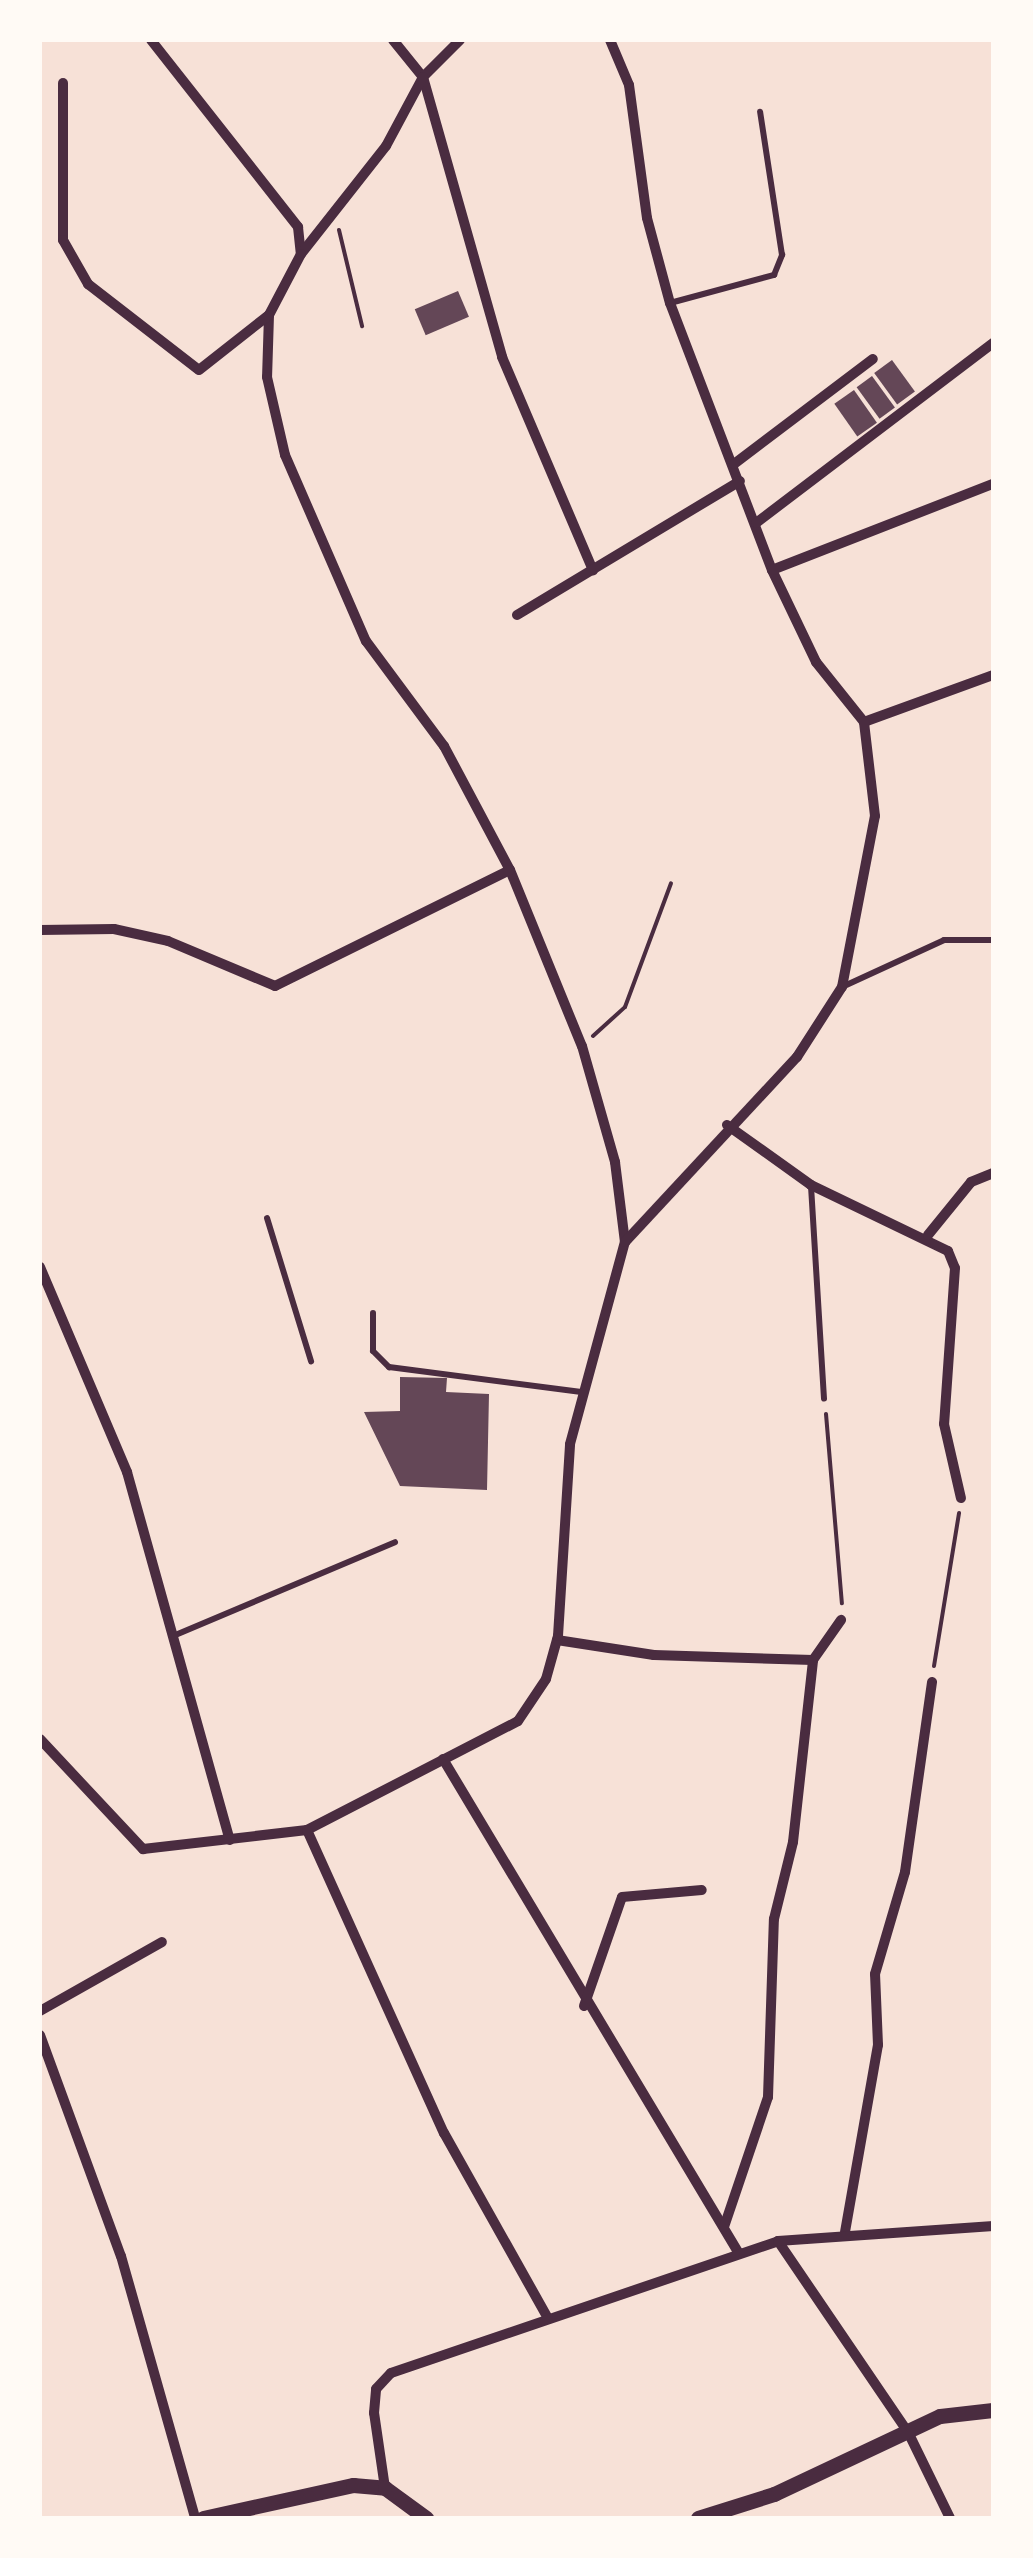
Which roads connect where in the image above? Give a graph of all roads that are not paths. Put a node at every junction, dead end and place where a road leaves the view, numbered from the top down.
1 (152, 40) edge
2 (393, 40) edge
3 (460, 40) edge
4 (610, 40) edge
5 (424, 76) junction
6 (62, 83) dead end
7 (760, 112) dead end
8 (301, 254) junction
9 (670, 303) junction
10 (269, 315) junction
11 (993, 343) edge
12 (873, 360) dead end
13 (734, 464) junction
14 (740, 481) junction
15 (993, 484) edge
16 (756, 523) junction
17 (593, 570) junction
18 (772, 570) junction
19 (517, 616) dead end
20 (993, 675) edge
21 (864, 722) junction
22 (510, 870) junction
23 (40, 930) edge
24 (993, 940) edge
25 (842, 987) junction
26 (727, 1125) junction
27 (993, 1172) edge
28 (811, 1185) junction
29 (267, 1218) dead end
30 (928, 1235) junction
31 (625, 1242) junction
32 (40, 1267) edge
33 (373, 1313) dead end
34 (312, 1360) dead end
35 (581, 1392) junction
36 (824, 1399) road end
37 (961, 1498) road end
38 (395, 1542) dead end
39 (841, 1620) road end
40 (173, 1636) junction
41 (557, 1640) junction
42 (812, 1660) junction
43 (932, 1682) road end
44 (40, 1739) edge
45 (443, 1759) junction
46 (307, 1830) junction
47 (230, 1840) junction
48 (702, 1890) dead end
49 (162, 1942) dead end
50 (584, 2006) junction
51 (40, 2011) edge
52 (40, 2034) edge
53 (993, 2226) edge
54 (724, 2227) junction
55 (846, 2232) junction
56 (778, 2240) junction
57 (738, 2252) junction
58 (548, 2318) junction
59 (993, 2410) edge
60 (908, 2432) junction
61 (385, 2488) junction
62 (195, 2518) edge
63 (203, 2518) edge
64 (426, 2518) edge
65 (698, 2518) edge
66 (950, 2518) edge

1 - 8 street
2 - 5 street
3 - 5 street
4 - 9 street
5 - 8 street
5 - 17 street
6 - 10 street
7 - 9 lane
8 - 10 street
9 - 13 street
10 - 22 street
11 - 16 street
12 - 13 street
13 - 14 street
14 - 16 street
14 - 17 street
15 - 18 street
16 - 18 street
17 - 19 street
18 - 21 street
20 - 21 street
21 - 25 street
22 - 23 street
22 - 31 street
24 - 25 lane
25 - 26 street
26 - 28 street
26 - 31 street
27 - 30 street
28 - 30 street
28 - 36 lane
29 - 34 lane
30 - 37 street
31 - 35 street
32 - 40 street
33 - 35 lane
35 - 41 street
38 - 40 lane
39 - 42 street
40 - 47 street
41 - 42 street
41 - 45 street
42 - 54 street
43 - 55 street
44 - 47 street
45 - 46 street
45 - 50 street
46 - 47 street
46 - 58 street
48 - 50 street
49 - 51 street
50 - 54 street
52 - 62 street
53 - 55 street
54 - 57 street
55 - 56 street
56 - 57 street
56 - 60 street
57 - 58 street
58 - 61 street
59 - 60 street
60 - 65 street
60 - 66 street
61 - 63 street
61 - 64 street

